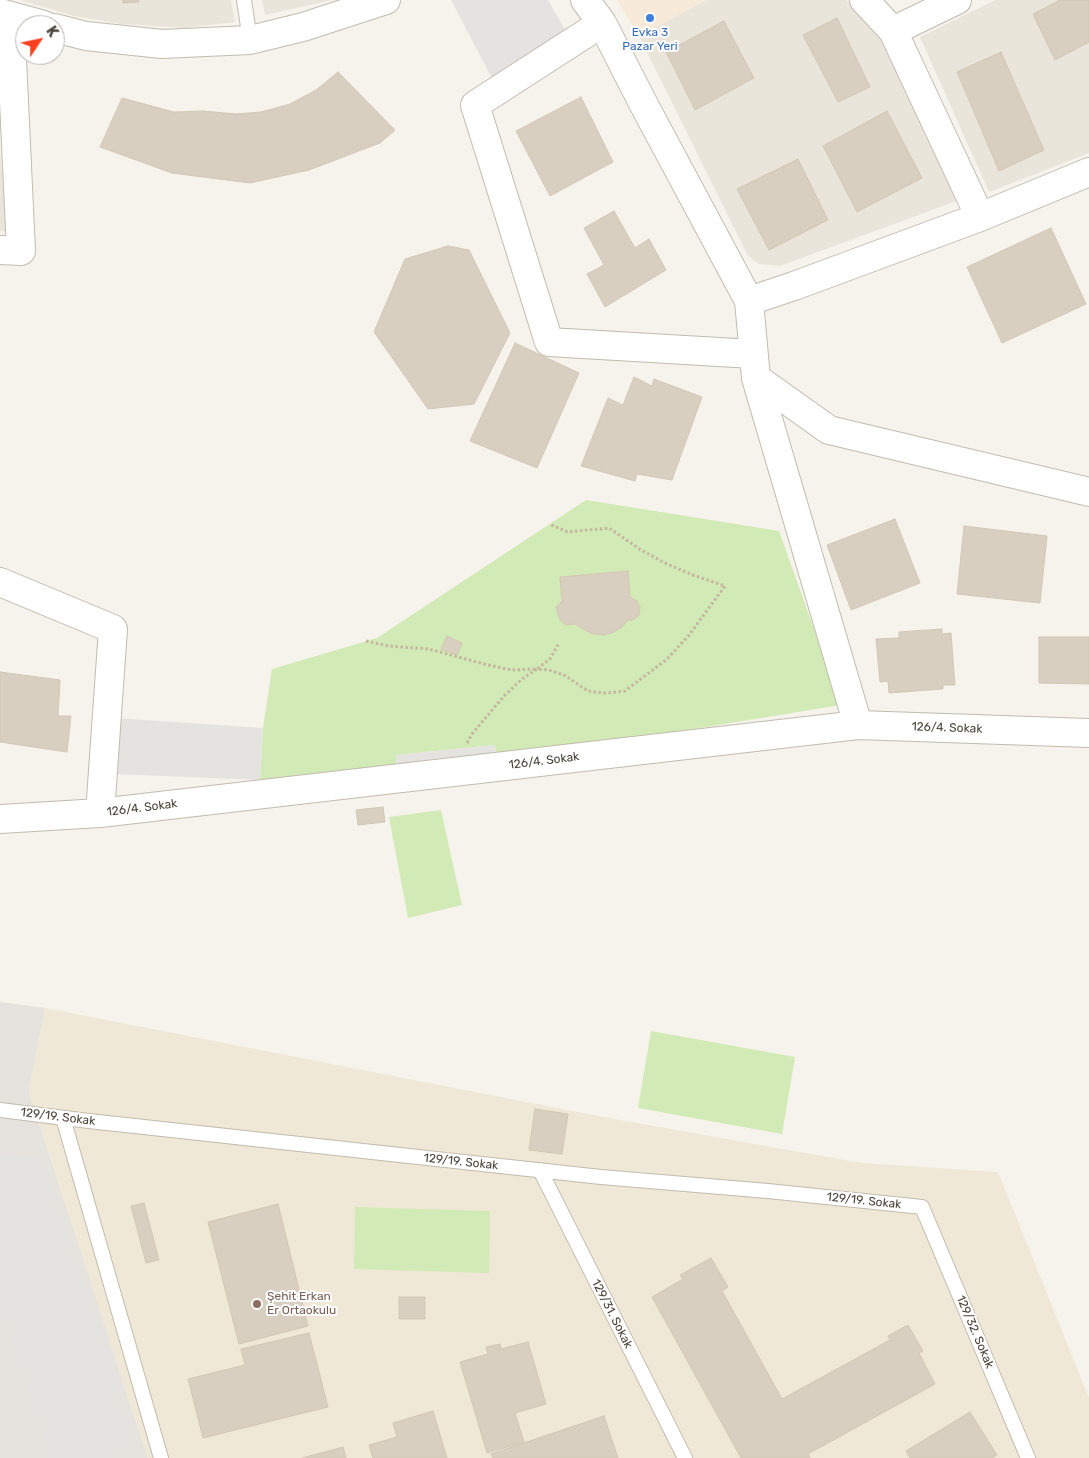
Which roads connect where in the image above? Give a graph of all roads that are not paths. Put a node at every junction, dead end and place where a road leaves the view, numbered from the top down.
1 (244, 0) edge
2 (386, 0) edge
3 (585, 0) edge
4 (864, 0) edge
5 (957, 0) edge
6 (5, 14) edge
7 (602, 23) junction
8 (65, 31) edge
9 (893, 31) junction
10 (250, 40) junction
11 (1089, 172) edge
12 (980, 217) junction
13 (0, 250) edge
14 (749, 300) junction
15 (754, 366) junction
16 (1089, 492) edge
17 (0, 582) edge
18 (858, 724) junction
19 (1089, 733) edge
20 (100, 813) junction
21 (0, 819) edge
22 (0, 1110) edge
23 (63, 1118) junction
24 (540, 1170) junction
25 (922, 1207) joint
26 (161, 1458) edge
27 (685, 1458) edge
28 (1028, 1458) edge

1 - 10 lane
2 - 10 street
3 - 7 street
4 - 9 street
5 - 9 street
6 - 13 street
7 - 14 street
7 - 15 street
8 - 10 street
9 - 12 street
11 - 12 street
12 - 14 street
14 - 15 street
15 - 16 street
15 - 18 street
17 - 20 street
18 - 19 street, 126/4. Sokak
18 - 20 street, 126/4. Sokak
20 - 21 street, 126/4. Sokak
22 - 23 lane, 129/19. Sokak
23 - 24 lane, 129/19. Sokak
23 - 26 lane
24 - 25 lane, 129/19. Sokak
24 - 27 lane, 129/31. Sokak
25 - 28 lane, 129/32. Sokak

